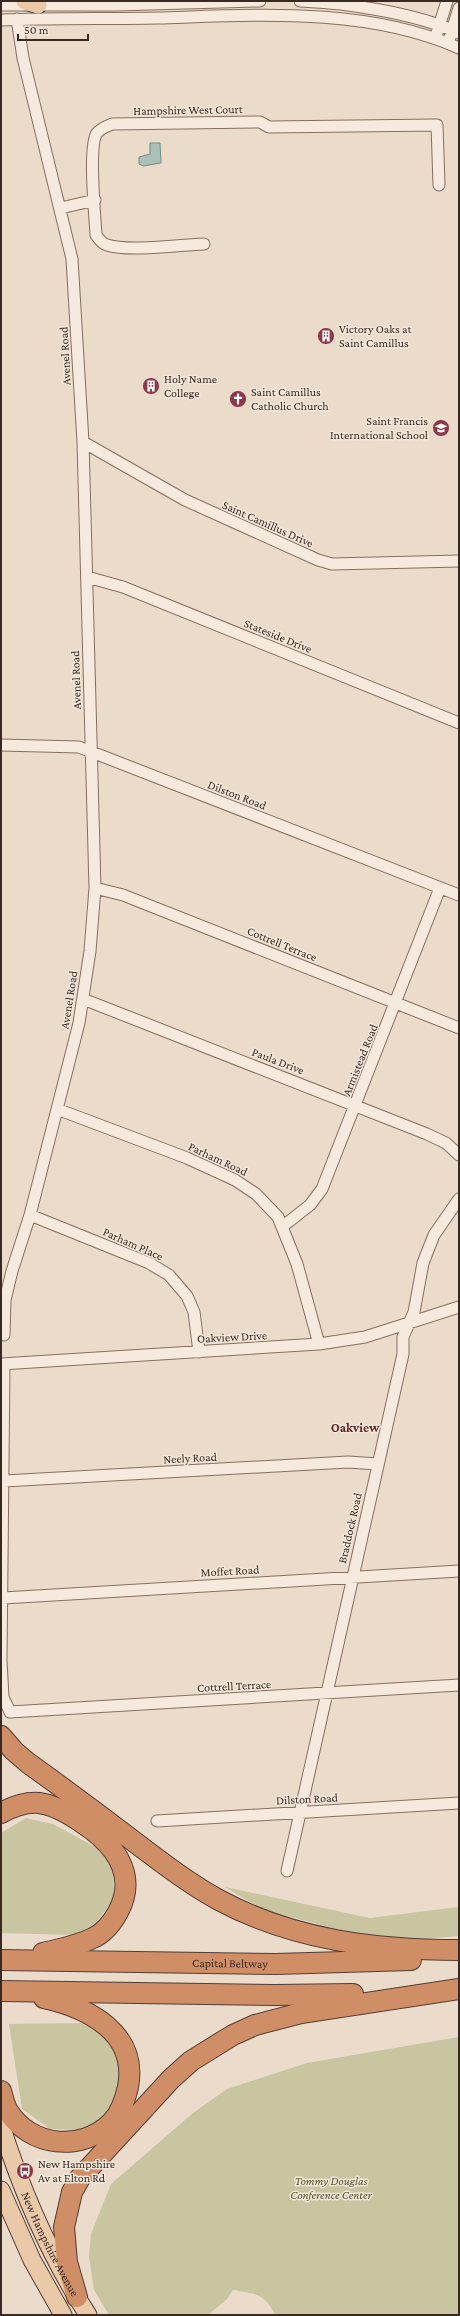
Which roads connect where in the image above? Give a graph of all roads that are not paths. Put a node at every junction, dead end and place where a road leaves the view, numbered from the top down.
1 (260, 1) edge
2 (300, 1) edge
3 (447, 1) edge
4 (32, 3) edge
5 (1, 5) edge
6 (459, 8) edge
7 (18, 19) junction
8 (1, 20) edge
9 (439, 26) junction
10 (456, 32) edge
11 (435, 39) junction
12 (448, 43) junction
13 (459, 48) edge
14 (439, 185) dead end
15 (95, 200) junction
16 (61, 208) junction
17 (204, 244) dead end
18 (83, 442) junction
19 (459, 561) edge
20 (86, 577) junction
21 (459, 723) edge
22 (1, 745) edge
23 (92, 752) junction
24 (95, 888) junction
25 (440, 888) junction
26 (459, 895) edge
27 (83, 999) junction
28 (396, 1003) junction
29 (459, 1028) edge
30 (356, 1106) junction
31 (57, 1109) junction
32 (459, 1155) edge
33 (459, 1200) edge
34 (30, 1215) junction
35 (282, 1227) junction
36 (459, 1307) edge
37 (408, 1324) junction
38 (4, 1335) dead end
39 (318, 1344) junction
40 (198, 1352) junction
41 (2, 1364) edge
42 (378, 1464) junction
43 (4, 1481) junction
44 (459, 1571) edge
45 (353, 1577) junction
46 (3, 1598) junction
47 (459, 1685) edge
48 (327, 1694) junction
49 (1, 1736) edge
50 (459, 1803) edge
51 (300, 1812) junction
52 (1, 1813) edge
53 (158, 1821) dead end
54 (287, 1871) dead end
55 (459, 1950) edge
56 (459, 1955) edge
57 (1, 1960) edge
58 (459, 1988) edge
59 (2, 1991) edge
60 (1, 2091) edge
61 (1, 2125) edge
62 (6, 2159) edge
63 (1, 2190) edge
64 (77, 2297) junction
65 (63, 2315) edge
66 (88, 2315) edge

1 - 4 street
2 - 9 street
3 - 9 street
4 - 5 street
6 - 10 street
7 - 8 street
7 - 11 street
7 - 16 street, Avenel Road
9 - 10 street
9 - 11 street
10 - 12 street
11 - 12 street
12 - 13 street
14 - 15 street, Hampshire West Court
15 - 16 street
15 - 17 street, Hampshire West Court
16 - 18 street, Avenel Road
18 - 19 street, Saint Camillus Drive
18 - 20 street, Avenel Road
20 - 21 street, Stateside Drive
20 - 23 street, Avenel Road
22 - 23 street, Dilston Road
23 - 24 street, Avenel Road
23 - 25 street, Dilston Road
24 - 27 street, Avenel Road
24 - 28 street, Cottrell Terrace
25 - 26 street, Dilston Road
25 - 28 street, Armistead Road
27 - 30 street, Paula Drive
27 - 31 street, Avenel Road
28 - 29 street, Cottrell Terrace
28 - 30 street, Armistead Road
30 - 32 street, Paula Drive
30 - 35 street, Armistead Road
31 - 34 street, Avenel Road
31 - 35 street, Parham Road
33 - 37 street, Braddock Road
34 - 38 street, Avenel Road
34 - 40 street, Parham Place
35 - 39 street, Parham Road
36 - 37 street, Oakview Drive
37 - 39 street, Oakview Drive
37 - 42 street, Braddock Road
39 - 40 street, Oakview Drive
40 - 41 street, Oakview Drive
41 - 43 street
42 - 43 street, Neely Road
42 - 45 street, Braddock Road
43 - 46 street
44 - 45 street, Moffet Road
45 - 46 street, Moffet Road
45 - 48 street, Braddock Road
46 - 48 street, Cottrell Terrace
47 - 48 street, Cottrell Terrace
48 - 51 street, Braddock Road
49 - 55 highway
50 - 51 street, Dilston Road
51 - 53 street, Dilston Road
51 - 54 street, Braddock Road
52 - 57 highway
56 - 57 highway, Capital Beltway
58 - 59 highway
58 - 64 highway
59 - 60 highway
61 - 62 main road, New Hampshire Avenue
62 - 64 main road, New Hampshire Avenue
63 - 65 main road, New Hampshire Avenue
64 - 66 main road, New Hampshire Avenue

